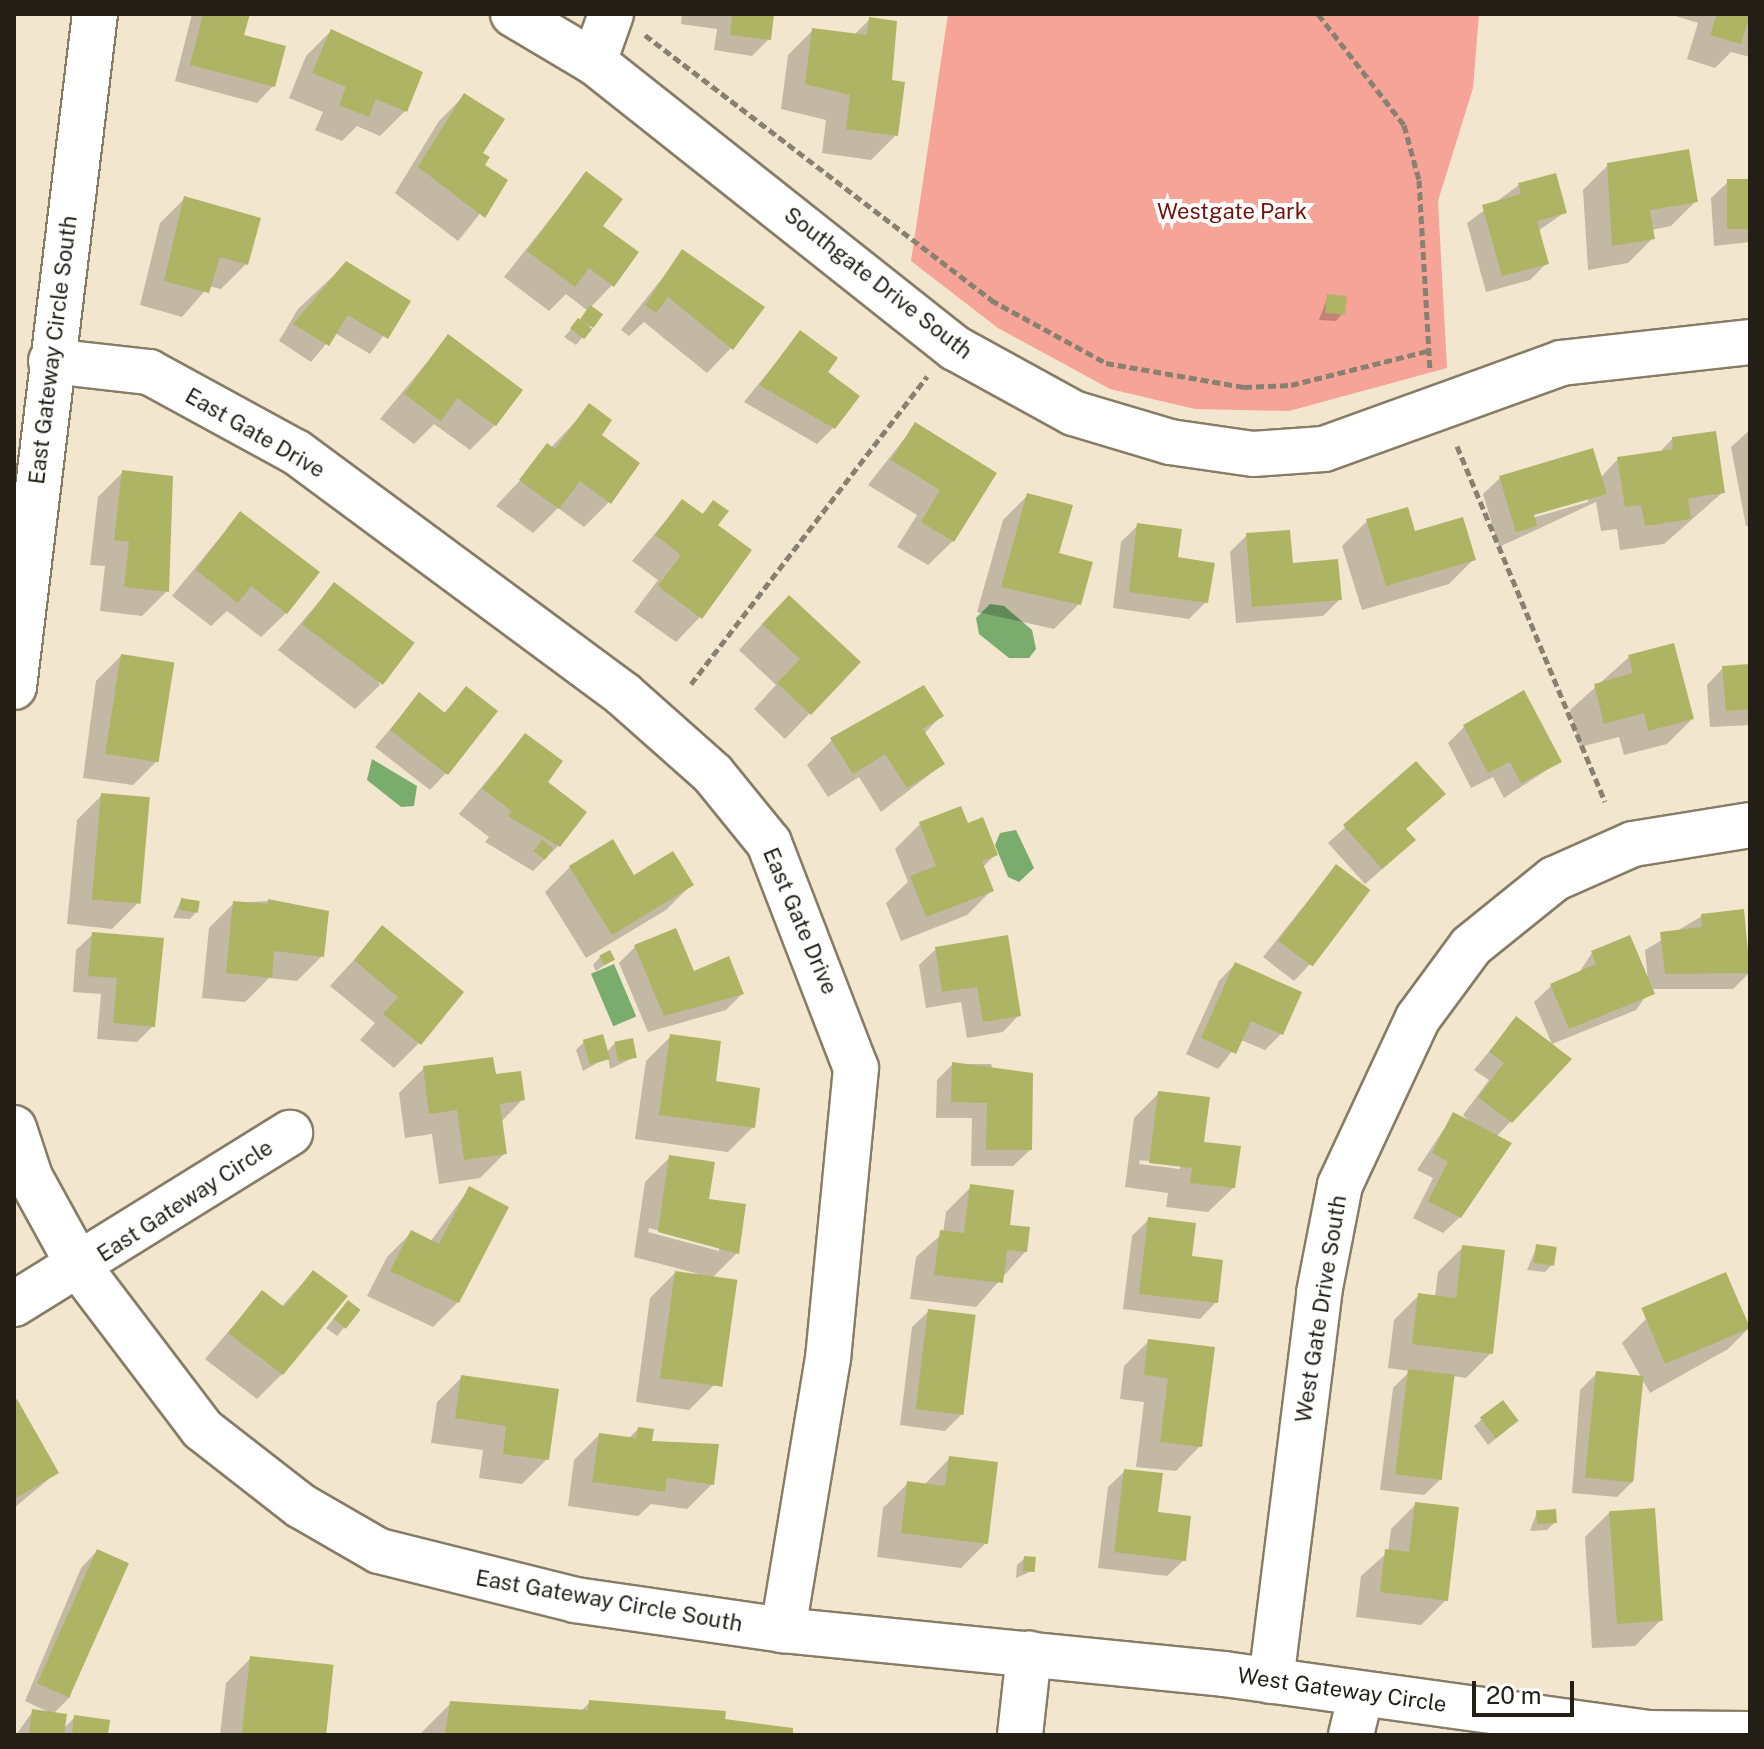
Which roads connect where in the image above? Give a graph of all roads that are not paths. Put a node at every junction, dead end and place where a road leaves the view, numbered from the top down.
1 (95, 14) edge
2 (513, 14) edge
3 (611, 15) edge
4 (594, 62) junction
5 (1750, 342) edge
6 (51, 361) junction
7 (14, 687) edge
8 (1750, 825) edge
9 (14, 1128) edge
10 (290, 1133) dead end
11 (80, 1268) junction
12 (14, 1304) edge
13 (783, 1630) junction
14 (1029, 1653) junction
15 (1271, 1681) junction
16 (1356, 1714) edge
17 (1750, 1734) edge
18 (1020, 1735) edge

1 - 6 street, East Gateway Circle South
2 - 4 street, Southgate Drive South
3 - 4 street
4 - 5 street, Southgate Drive South
6 - 7 street, East Gateway Circle South
6 - 13 street, East Gate Drive
8 - 15 street, West Gate Drive South
9 - 11 street, East Gateway Circle South
10 - 11 street, East Gateway Circle
11 - 12 street, East Gateway Circle
11 - 13 street, East Gateway Circle South
13 - 14 street, East Gateway Circle South
14 - 15 street, West Gateway Circle
14 - 18 street
15 - 16 street, West Gateway Circle
16 - 17 street, West Gateway Circle

